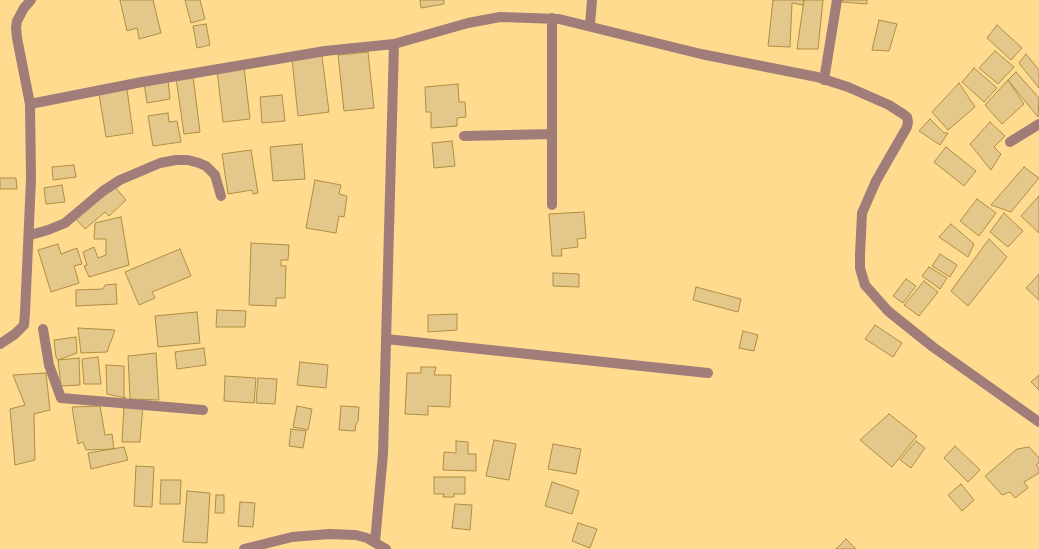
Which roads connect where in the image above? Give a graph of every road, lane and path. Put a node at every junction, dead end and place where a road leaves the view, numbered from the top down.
1 (31, 0) edge
2 (592, 0) edge
3 (837, 0) edge
4 (552, 18) junction
5 (590, 26) junction
6 (394, 44) junction
7 (824, 80) junction
8 (30, 104) junction
9 (1039, 124) edge
10 (552, 134) junction
11 (464, 136) dead end
12 (1010, 142) dead end
13 (221, 196) dead end
14 (552, 205) dead end
15 (30, 235) junction
16 (43, 329) dead end
17 (386, 339) junction
18 (0, 344) edge
19 (708, 373) dead end
20 (203, 410) dead end
21 (1039, 422) edge
22 (375, 542) junction
23 (244, 549) edge
24 (386, 549) edge

1 - 8 street
2 - 5 street
3 - 7 street
4 - 5 street
4 - 6 street
4 - 10 street
5 - 7 street
6 - 8 street
6 - 17 street
7 - 21 street
8 - 15 street
9 - 12 street
10 - 11 street
10 - 14 street
13 - 15 street
15 - 18 street
16 - 20 street
17 - 19 street
17 - 22 street
22 - 23 street
22 - 24 street

